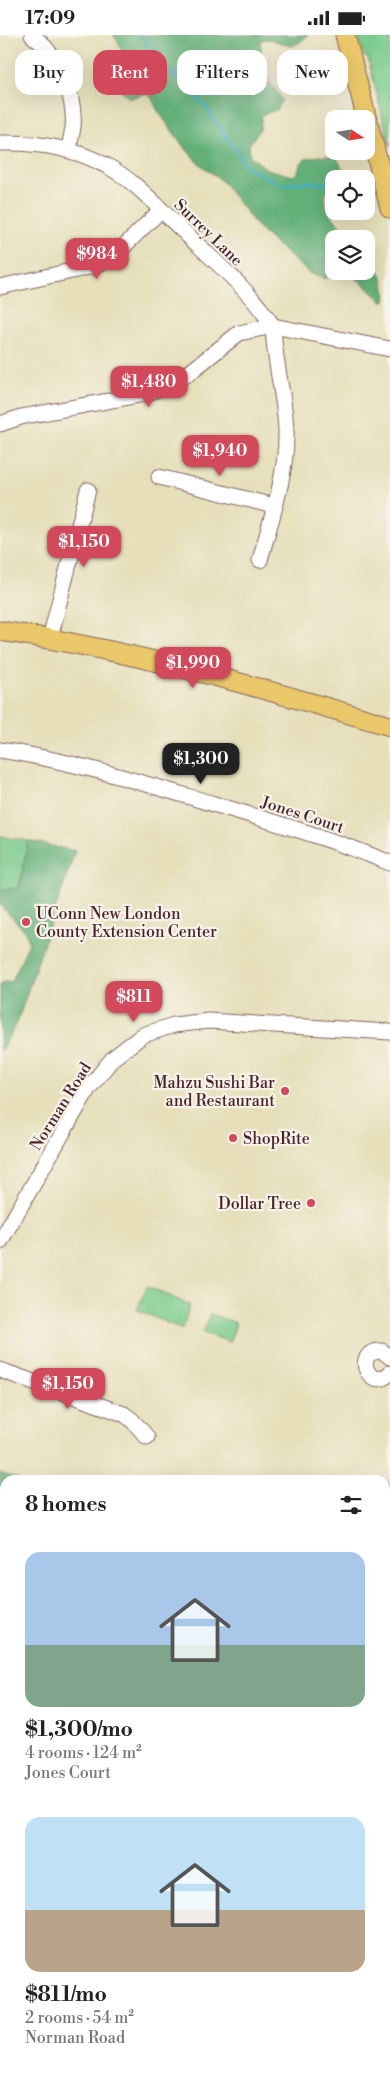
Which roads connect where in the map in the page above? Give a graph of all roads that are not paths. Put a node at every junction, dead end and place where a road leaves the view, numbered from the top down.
1 (32, 35) edge
2 (345, 35) edge
3 (0, 143) edge
4 (68, 150) junction
5 (390, 209) edge
6 (161, 210) junction
7 (0, 287) edge
8 (274, 326) junction
9 (390, 349) edge
10 (0, 424) edge
11 (159, 477) dead end
12 (88, 490) dead end
13 (274, 507) junction
14 (260, 560) dead end
15 (0, 631) edge
16 (50, 638) junction
17 (390, 726) edge
18 (0, 750) edge
19 (390, 863) edge
20 (390, 1032) edge
21 (0, 1241) edge
22 (390, 1357) edge
23 (0, 1370) edge
24 (390, 1373) edge
25 (147, 1437) dead end

1 - 4 street
2 - 5 main road
3 - 4 street, Surrey Lane
4 - 6 street, Surrey Lane
6 - 7 street
6 - 8 street, Surrey Lane
8 - 9 street
8 - 10 street
8 - 13 street
11 - 13 street
12 - 16 street
13 - 14 street
15 - 16 main road
16 - 17 main road
18 - 19 street, Jones Court
20 - 21 street, Norman Road
22 - 24 street
23 - 25 street

